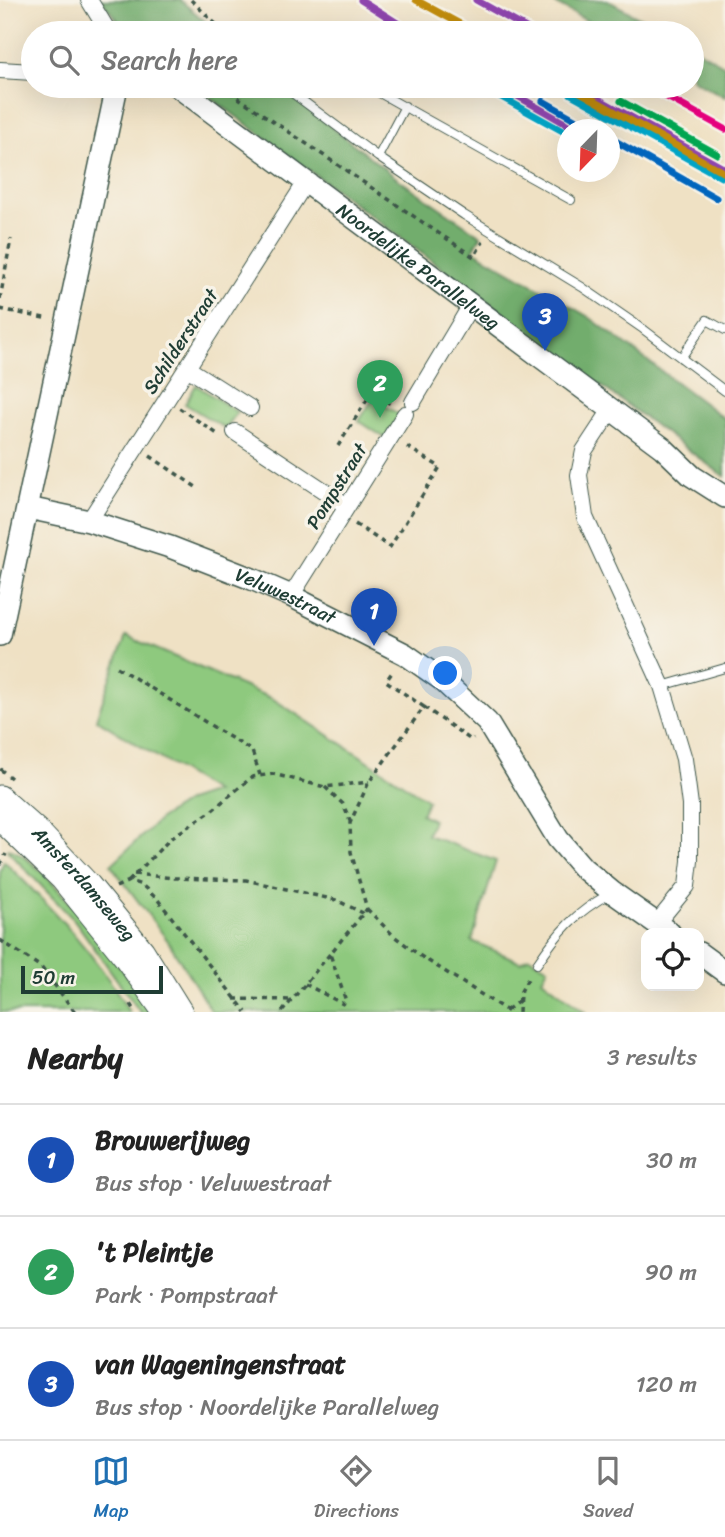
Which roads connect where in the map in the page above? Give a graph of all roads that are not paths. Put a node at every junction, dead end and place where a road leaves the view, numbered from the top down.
1 (89, 0) edge
2 (102, 21) edge
3 (0, 70) edge
4 (21, 71) edge
5 (114, 98) edge
6 (193, 98) edge
7 (299, 98) edge
8 (390, 98) edge
9 (405, 106) junction
10 (378, 157) junction
11 (306, 182) junction
12 (571, 201) dead end
13 (471, 305) junction
14 (725, 330) edge
15 (681, 358) junction
16 (187, 368) junction
17 (725, 391) edge
18 (250, 408) dead end
19 (609, 408) junction
20 (235, 432) road end
21 (725, 497) edge
22 (28, 508) junction
23 (343, 508) junction
24 (89, 522) junction
25 (292, 596) junction
26 (0, 635) edge
27 (725, 668) edge
28 (662, 686) junction
29 (0, 797) edge
30 (0, 819) edge
31 (6, 845) edge
32 (612, 892) junction
33 (662, 928) edge
34 (664, 928) edge
35 (704, 957) edge
36 (537, 964) road end
37 (725, 972) edge
38 (164, 1012) edge
39 (181, 1012) edge

1 - 2 street
3 - 4 street
5 - 22 street
6 - 11 street, Noordelijke Parallelweg
7 - 10 lane
8 - 9 lane
9 - 10 lane
9 - 12 lane
10 - 15 lane
11 - 13 street, Noordelijke Parallelweg
11 - 16 street, Schilderstraat
13 - 19 street, Noordelijke Parallelweg
13 - 23 street, Pompstraat
14 - 15 lane
15 - 17 lane
16 - 18 street
16 - 24 street, Schilderstraat
19 - 21 street, Noordelijke Parallelweg
19 - 28 street
20 - 23 street
22 - 24 street, Veluwestraat
22 - 26 street
23 - 25 street, Pompstraat
24 - 25 street, Veluwestraat
25 - 32 street, Veluwestraat
27 - 28 lane
28 - 34 street
29 - 39 main road, Amsterdamseweg
30 - 31 main road, Amsterdamseweg
31 - 38 main road, Amsterdamseweg
32 - 33 street, Veluwestraat
32 - 36 lane
35 - 37 street

